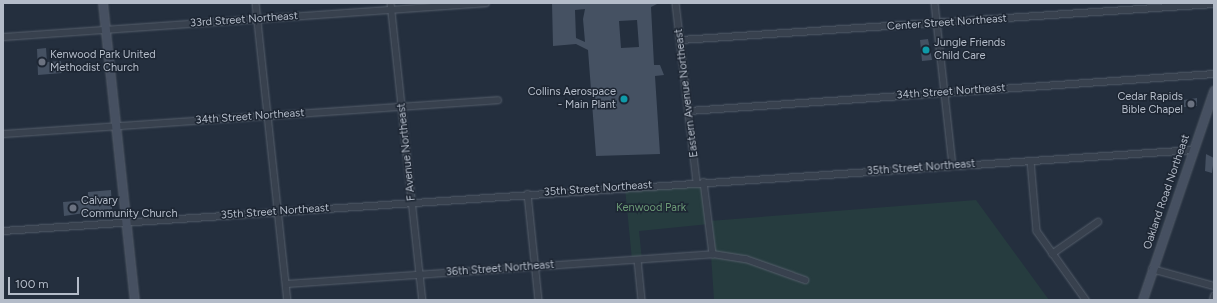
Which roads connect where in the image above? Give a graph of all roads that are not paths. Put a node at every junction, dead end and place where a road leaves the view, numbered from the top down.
1 (103, 3) edge
2 (256, 3) edge
3 (391, 3) edge
4 (486, 3) edge
5 (676, 3) edge
6 (935, 3) edge
7 (1214, 4) edge
8 (391, 10) junction
9 (257, 19) junction
10 (937, 23) junction
11 (106, 30) junction
12 (3, 36) edge
13 (681, 40) junction
14 (1214, 74) edge
15 (1214, 91) edge
16 (944, 92) junction
17 (498, 100) dead end
18 (402, 107) junction
19 (689, 111) junction
20 (268, 116) junction
21 (116, 127) junction
22 (3, 134) edge
23 (1193, 150) junction
24 (1031, 161) junction
25 (953, 166) junction
26 (704, 182) junction
27 (697, 183) junction
28 (528, 194) junction
29 (412, 202) junction
30 (279, 211) junction
31 (126, 222) junction
32 (1098, 222) dead end
33 (3, 231) edge
34 (713, 254) junction
35 (1052, 254) junction
36 (638, 260) junction
37 (536, 267) junction
38 (1152, 269) junction
39 (420, 275) junction
40 (805, 280) dead end
41 (287, 284) junction
42 (1214, 286) edge
43 (1214, 296) edge
44 (135, 300) edge
45 (288, 300) edge
46 (423, 300) edge
47 (540, 300) edge
48 (642, 300) edge
49 (1086, 300) edge
50 (1143, 300) edge
51 (1213, 300) edge

1 - 11 street
2 - 9 street
3 - 8 street, F Avenue Northeast
4 - 8 street, 33rd Street Northeast
5 - 13 street, Eastern Avenue Northeast
6 - 10 street
7 - 10 street, Center Street Northeast
8 - 9 street, 33rd Street Northeast
8 - 18 street, F Avenue Northeast
9 - 11 street, 33rd Street Northeast
9 - 20 street
10 - 13 street, Center Street Northeast
10 - 16 street
11 - 12 street, 33rd Street Northeast
11 - 21 street
13 - 19 street, Eastern Avenue Northeast
14 - 16 street, 34th Street Northeast
15 - 23 street, Oakland Road Northeast
16 - 19 street, 34th Street Northeast
16 - 25 street
17 - 18 street, 34th Street Northeast
18 - 20 street, 34th Street Northeast
18 - 29 street, F Avenue Northeast
19 - 27 street, Eastern Avenue Northeast
20 - 21 street, 34th Street Northeast
20 - 30 street
21 - 22 street, 34th Street Northeast
21 - 31 street
23 - 24 street, 35th Street Northeast
23 - 38 street, Oakland Road Northeast
24 - 25 street, 35th Street Northeast
24 - 35 street
25 - 26 street, 35th Street Northeast
26 - 27 street, 35th Street Northeast
26 - 34 street
27 - 28 street, 35th Street Northeast
28 - 29 street, 35th Street Northeast
28 - 37 street
29 - 30 street, 35th Street Northeast
29 - 39 street, F Avenue Northeast
30 - 31 street, 35th Street Northeast
30 - 41 street
31 - 33 street, 35th Street Northeast
31 - 44 street
32 - 35 street
34 - 36 street, 36th Street Northeast
34 - 40 street, 36th Street Northeast
35 - 49 street
36 - 37 street, 36th Street Northeast
36 - 48 street
37 - 39 street, 36th Street Northeast
37 - 47 street
38 - 42 street
38 - 50 street, Oakland Road Northeast
39 - 41 street, 36th Street Northeast
39 - 46 street, F Avenue Northeast
41 - 45 street
43 - 51 street

